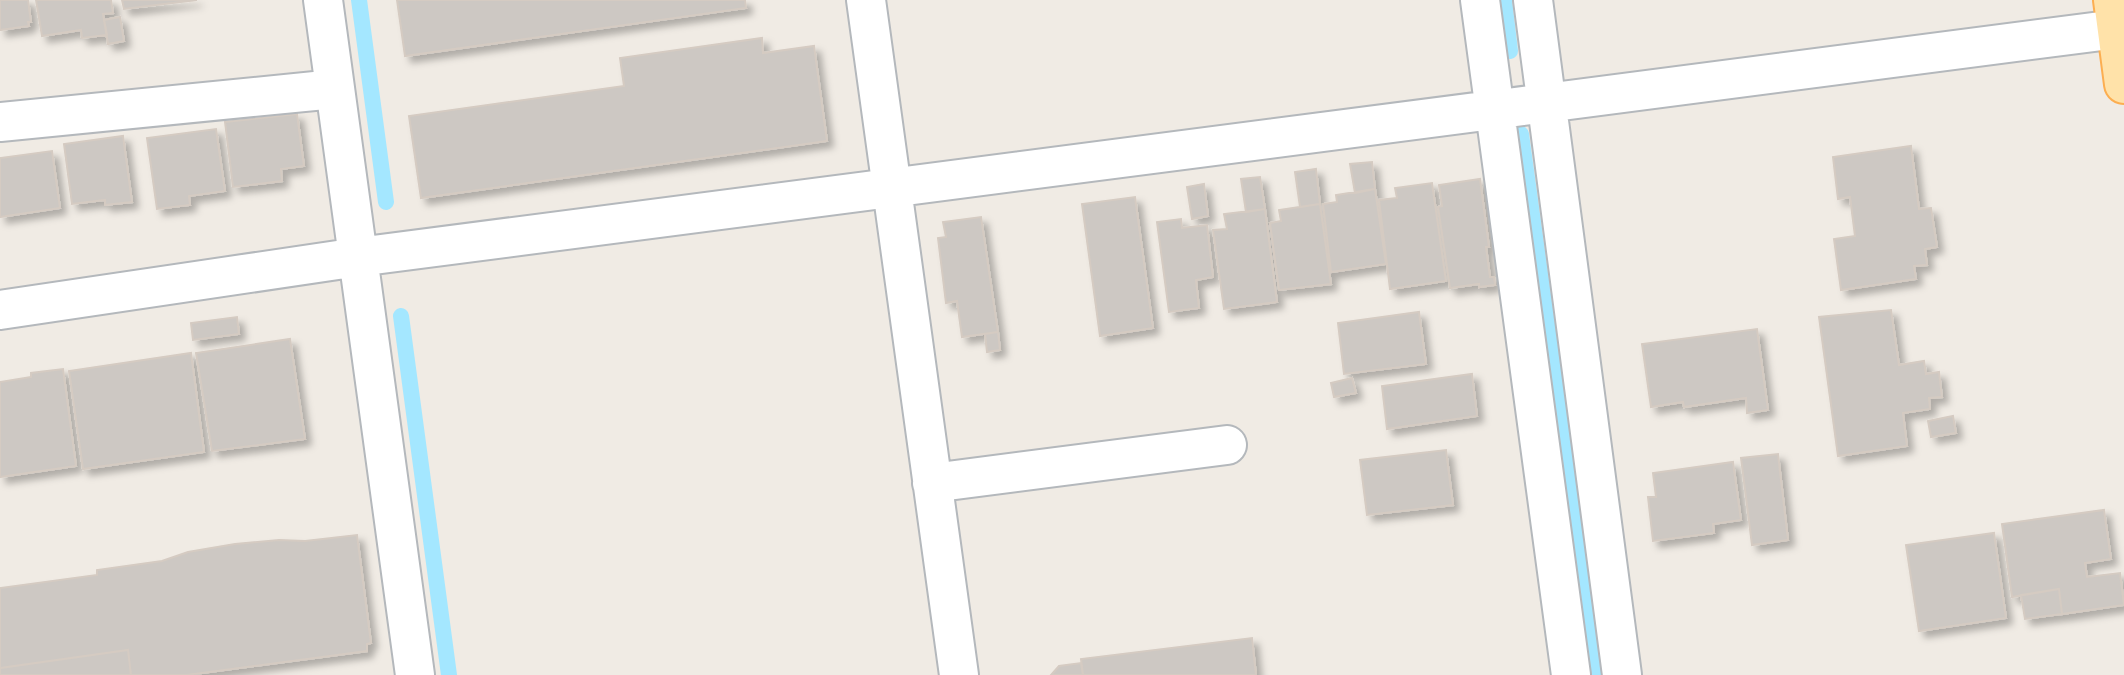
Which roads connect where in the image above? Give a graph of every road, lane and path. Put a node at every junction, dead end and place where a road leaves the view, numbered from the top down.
1 (323, 0) edge
2 (866, 0) edge
3 (1480, 0) edge
4 (1533, 0) edge
5 (2118, 19) edge
6 (2124, 84) edge
7 (335, 89) junction
8 (1547, 102) junction
9 (1496, 109) junction
10 (0, 122) edge
11 (891, 188) junction
12 (358, 257) junction
13 (0, 310) edge
14 (1227, 445) dead end
15 (932, 483) junction
16 (415, 675) edge
17 (959, 675) edge
18 (1571, 675) edge
19 (1622, 675) edge

1 - 7 street
2 - 11 street
3 - 9 street
4 - 8 street
5 - 6 main road
5 - 8 street
7 - 10 street
7 - 12 street
8 - 9 street
8 - 19 street
9 - 11 street
9 - 18 street
11 - 12 street
11 - 15 street
12 - 13 street
12 - 16 street
14 - 15 street
15 - 17 street

